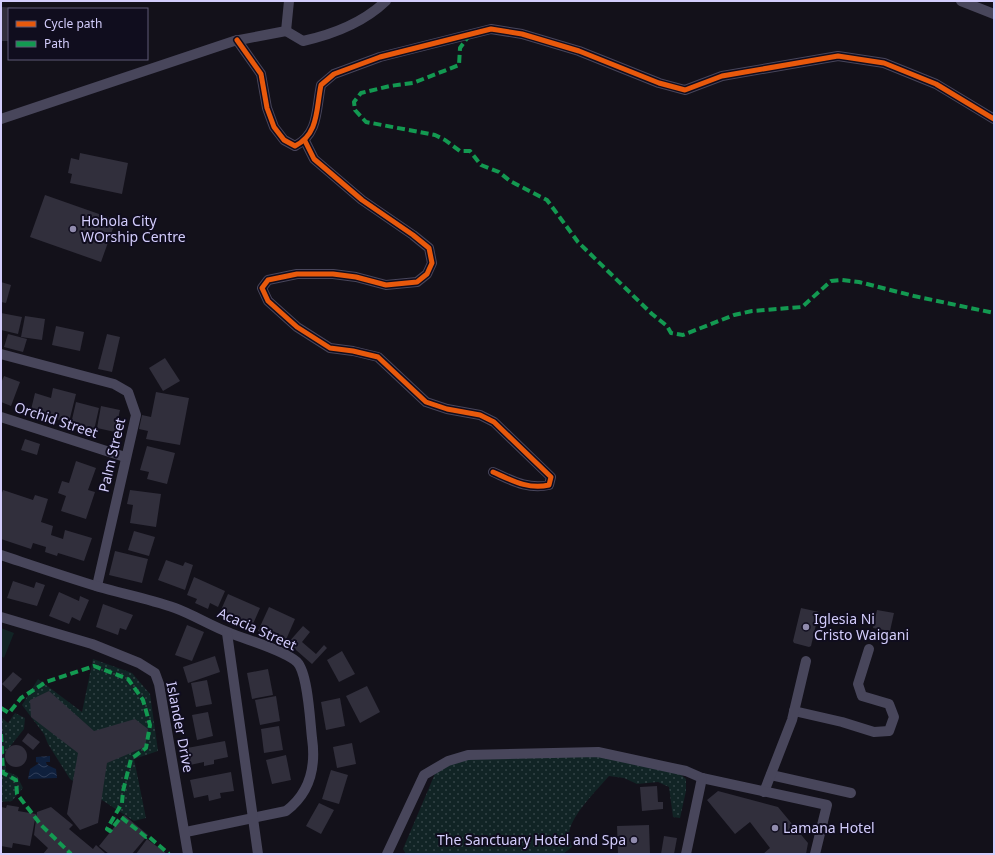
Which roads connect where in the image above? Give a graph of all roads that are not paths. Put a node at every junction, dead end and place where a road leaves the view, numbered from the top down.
1 (289, 1) edge
2 (386, 1) edge
3 (961, 1) edge
4 (994, 14) edge
5 (286, 31) junction
6 (237, 40) junction
7 (1, 119) edge
8 (994, 119) edge
9 (305, 141) junction
10 (1, 354) edge
11 (1, 417) edge
12 (125, 457) junction
13 (492, 472) dead end
14 (1, 555) edge
15 (97, 586) junction
16 (1, 617) edge
17 (227, 632) junction
18 (869, 649) dead end
19 (806, 661) dead end
20 (794, 711) junction
21 (771, 775) junction
22 (702, 778) junction
23 (764, 792) junction
24 (851, 793) dead end
25 (253, 817) junction
26 (186, 832) junction
27 (188, 854) edge
28 (258, 854) edge
29 (387, 854) edge
30 (686, 854) edge
31 (815, 854) edge

1 - 5 street
2 - 5 street
3 - 4 street
5 - 6 street
6 - 7 street
6 - 9 street
8 - 9 street
9 - 13 street
10 - 12 street, Palm Street
11 - 12 street, Orchid Street
12 - 15 street, Palm Street
14 - 15 street, Acacia Street
15 - 17 street, Acacia Street
16 - 26 street, Islander Drive
17 - 25 street
17 - 25 street, Acacia Street
18 - 20 street
19 - 20 street
20 - 21 street
21 - 23 street
21 - 24 street
22 - 23 street
22 - 29 street
22 - 30 street
23 - 31 street
25 - 26 street, Acacia Street
25 - 28 street
26 - 27 street, Islander Drive

